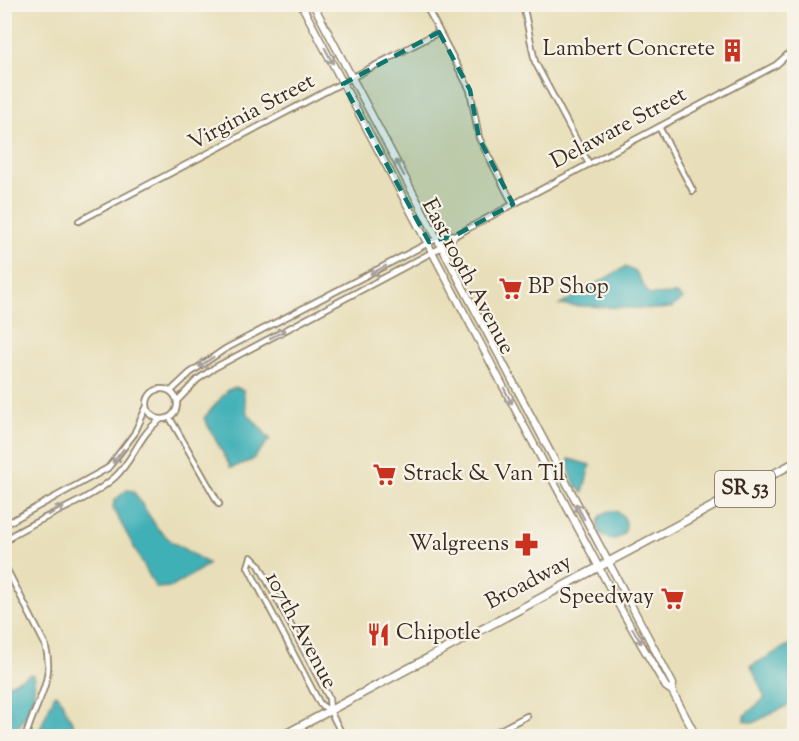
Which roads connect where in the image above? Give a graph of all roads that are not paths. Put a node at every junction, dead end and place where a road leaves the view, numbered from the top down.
1 (302, 4) edge
2 (313, 4) edge
3 (425, 4) edge
4 (524, 4) edge
5 (440, 32) junction
6 (795, 49) edge
7 (353, 79) junction
8 (343, 84) junction
9 (659, 127) junction
10 (589, 164) junction
11 (693, 191) dead end
12 (513, 204) junction
13 (79, 221) dead end
14 (456, 235) junction
15 (438, 238) junction
16 (429, 242) junction
17 (442, 247) junction
18 (434, 251) junction
19 (171, 391) junction
20 (177, 401) junction
21 (147, 406) junction
22 (170, 418) junction
23 (160, 420) junction
24 (795, 463) edge
25 (219, 504) dead end
26 (4, 525) edge
27 (4, 534) edge
28 (6, 542) junction
29 (4, 549) edge
30 (608, 561) junction
31 (4, 564) edge
32 (598, 566) junction
33 (4, 572) edge
34 (9, 576) junction
35 (672, 691) junction
36 (330, 711) junction
37 (527, 716) dead end
38 (26, 735) edge
39 (282, 736) edge
40 (343, 736) edge
41 (488, 736) edge
42 (696, 736) edge

1 -> 8 main road, East 109th Avenue
2 - 7 main road, East 109th Avenue
3 - 5 street
4 - 10 street
5 - 7 street, Virginia Street
5 - 12 street
6 - 9 street, Delaware Street
7 - 8 street, Virginia Street
15 -> 7 main road, East 109th Avenue
8 - 13 street, Virginia Street
8 - 16 main road, East 109th Avenue
9 - 10 street, Delaware Street
9 - 11 street
10 - 12 street, Delaware Street
12 - 14 street, Delaware Street
14 - 15 street, Delaware Street
14 - 17 street, Delaware Street
15 - 16 street, Delaware Street
15 - 17 main road, East 109th Avenue
16 - 18 main road, East 109th Avenue
16 -> 19 street, Delaware Street
17 - 18 street, Delaware Street
30 -> 17 main road, East 109th Avenue
20 -> 18 street, Delaware Street
18 -> 32 main road, East 109th Avenue
19 - 20 street
19 - 21 street
20 - 22 street
21 - 23 street
21 -> 26 street
22 - 23 street
22 - 25 street
28 -> 23 street
24 - 30 main road, Broadway / SR 53
27 - 28 street
28 - 29 street
30 - 32 main road, Broadway / SR 53
30 - 35 main road, East 109th Avenue
31 - 34 street
32 -> 35 main road, East 109th Avenue
32 - 36 main road, Broadway / SR 53
33 - 34 street
34 - 38 street
35 - 42 main road
36 - 36 street, 107th Avenue
36 - 39 main road, Broadway / SR 53
36 - 40 street, 107th Avenue
37 - 41 street

